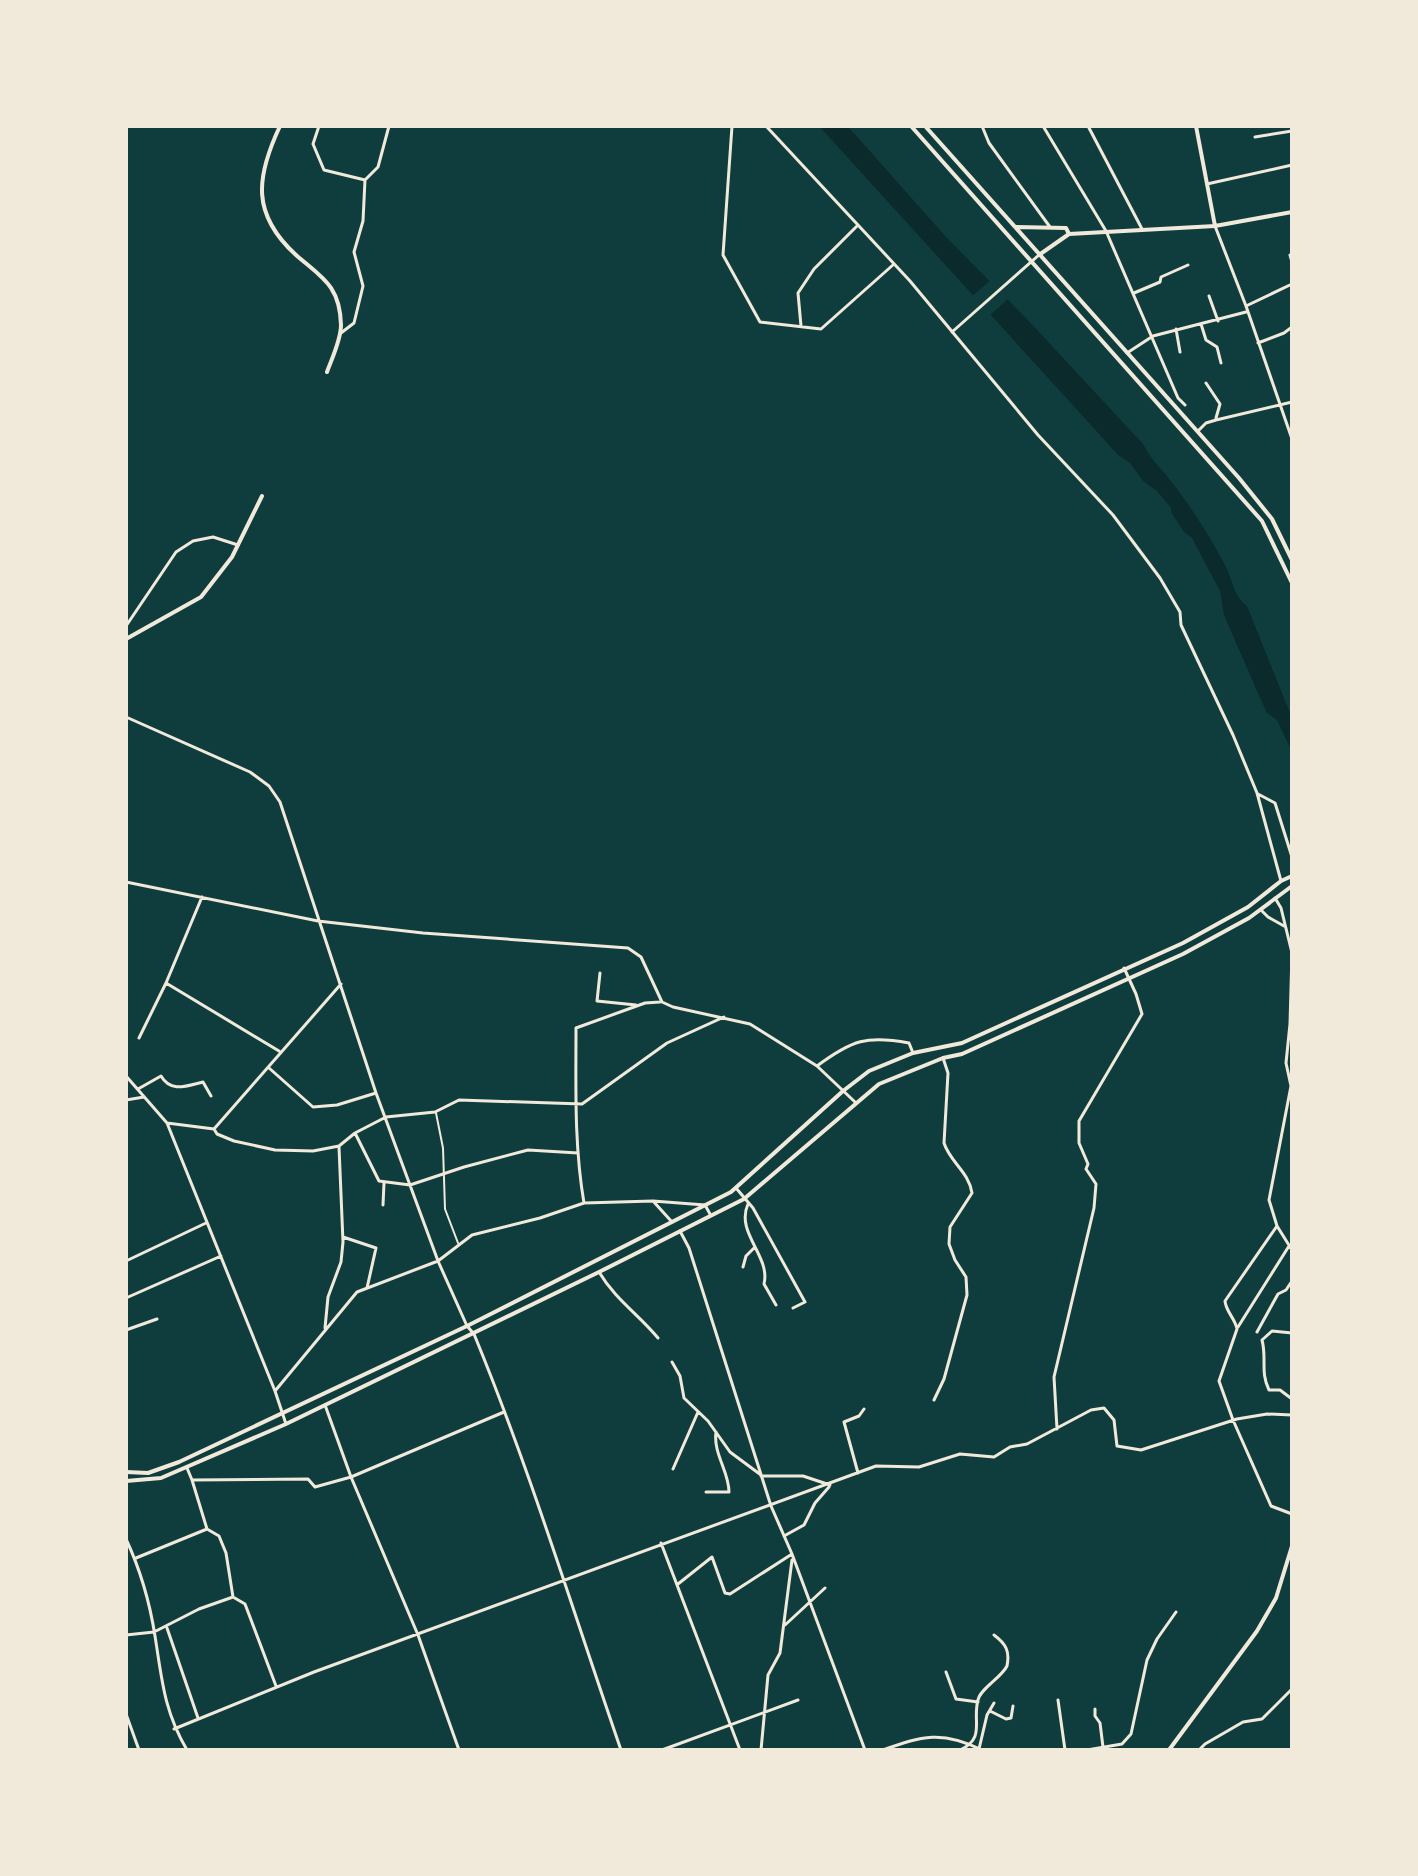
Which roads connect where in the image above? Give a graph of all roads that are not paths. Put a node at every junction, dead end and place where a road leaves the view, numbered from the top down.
1 (280, 126) edge
2 (319, 126) edge
3 (389, 126) edge
4 (732, 126) edge
5 (766, 126) edge
6 (911, 126) edge
7 (925, 126) edge
8 (982, 126) edge
9 (1043, 126) edge
10 (1088, 126) edge
11 (1196, 126) edge
12 (1292, 131) edge
13 (1255, 137) dead end
14 (1292, 165) edge
15 (365, 180) junction
16 (1207, 184) junction
17 (1292, 212) edge
18 (857, 226) junction
19 (1215, 226) junction
20 (1014, 227) junction
21 (1050, 227) junction
22 (1142, 229) junction
23 (1106, 231) junction
24 (1069, 234) junction
25 (1039, 255) junction
26 (1290, 255) dead end
27 (1030, 262) junction
28 (1292, 262) edge
29 (894, 264) junction
30 (1188, 265) dead end
31 (1292, 284) edge
32 (1134, 293) junction
33 (1209, 296) dead end
34 (1246, 306) junction
35 (1246, 312) junction
36 (1218, 321) junction
37 (1201, 324) junction
38 (801, 326) junction
39 (1292, 327) edge
40 (1176, 329) junction
41 (952, 332) junction
42 (341, 333) junction
43 (1153, 336) junction
44 (1258, 343) junction
45 (1180, 352) dead end
46 (1127, 353) junction
47 (1221, 363) dead end
48 (327, 372) dead end
49 (1206, 383) dead end
50 (1292, 402) edge
51 (1185, 405) dead end
52 (1280, 405) junction
53 (1216, 420) junction
54 (1198, 431) junction
55 (1292, 439) edge
56 (262, 496) dead end
57 (238, 545) junction
58 (1292, 560) edge
59 (1292, 583) edge
60 (126, 626) edge
61 (126, 639) edge
62 (126, 717) edge
63 (1257, 793) junction
64 (1292, 857) edge
65 (1291, 877) edge
66 (1281, 881) junction
67 (126, 882) edge
68 (1292, 886) edge
69 (202, 897) junction
70 (1275, 897) junction
71 (1260, 909) junction
72 (318, 921) junction
73 (1284, 926) junction
74 (1292, 953) edge
75 (1124, 968) junction
76 (600, 973) dead end
77 (1128, 977) junction
78 (166, 983) junction
79 (341, 984) junction
80 (662, 1002) junction
81 (637, 1006) junction
82 (724, 1017) junction
83 (139, 1038) dead end
84 (280, 1052) junction
85 (913, 1053) junction
86 (943, 1058) junction
87 (817, 1066) junction
88 (269, 1068) junction
89 (126, 1076) edge
90 (138, 1089) junction
91 (843, 1091) junction
92 (376, 1093) junction
93 (211, 1096) dead end
94 (144, 1097) junction
95 (126, 1100) edge
96 (855, 1103) junction
97 (575, 1104) junction
98 (435, 1112) junction
99 (386, 1117) junction
100 (167, 1123) junction
101 (214, 1129) junction
102 (355, 1133) junction
103 (339, 1146) junction
104 (578, 1153) junction
105 (445, 1173) junction
106 (384, 1183) junction
107 (410, 1185) junction
108 (736, 1188) junction
109 (744, 1199) junction
110 (653, 1201) junction
111 (584, 1203) junction
112 (748, 1204) junction
113 (383, 1205) dead end
114 (705, 1205) junction
115 (710, 1214) junction
116 (207, 1222) junction
117 (672, 1223) junction
118 (1277, 1226) junction
119 (680, 1231) junction
120 (343, 1237) junction
121 (459, 1245) junction
122 (1289, 1246) junction
123 (755, 1247) junction
124 (1292, 1250) edge
125 (221, 1256) junction
126 (126, 1261) edge
127 (438, 1261) junction
128 (743, 1267) dead end
129 (599, 1272) junction
130 (1292, 1281) edge
131 (367, 1288) junction
132 (126, 1298) edge
133 (776, 1305) dead end
134 (793, 1308) dead end
135 (157, 1319) dead end
136 (467, 1326) junction
137 (325, 1328) junction
138 (1237, 1329) junction
139 (126, 1330) edge
140 (1257, 1332) dead end
141 (1292, 1333) edge
142 (474, 1334) junction
143 (658, 1338) dead end
144 (672, 1362) dead end
145 (275, 1391) junction
146 (1292, 1399) edge
147 (934, 1400) dead end
148 (325, 1405) junction
149 (864, 1409) dead end
150 (506, 1411) junction
151 (698, 1412) junction
152 (281, 1413) junction
153 (1292, 1415) edge
154 (1233, 1420) junction
155 (286, 1424) junction
156 (1057, 1429) junction
157 (716, 1432) junction
158 (187, 1468) junction
159 (673, 1469) dead end
160 (126, 1472) edge
161 (858, 1473) junction
162 (761, 1475) junction
163 (351, 1477) junction
164 (192, 1480) junction
165 (126, 1481) edge
166 (830, 1485) junction
167 (706, 1492) dead end
168 (771, 1506) junction
169 (1292, 1514) edge
170 (207, 1529) junction
171 (784, 1536) junction
172 (126, 1539) edge
173 (661, 1543) junction
174 (1292, 1546) edge
175 (792, 1555) junction
176 (135, 1559) junction
177 (562, 1581) junction
178 (677, 1585) junction
179 (825, 1588) dead end
180 (233, 1597) junction
181 (810, 1603) junction
182 (1176, 1612) dead end
183 (785, 1625) junction
184 (167, 1628) junction
185 (154, 1632) junction
186 (126, 1635) edge
187 (418, 1635) junction
188 (994, 1635) dead end
189 (946, 1672) dead end
190 (276, 1686) junction
191 (1292, 1689) edge
192 (798, 1700) dead end
193 (1058, 1700) dead end
194 (978, 1702) junction
195 (994, 1703) dead end
196 (1013, 1706) dead end
197 (1095, 1709) dead end
198 (766, 1711) junction
199 (990, 1711) junction
200 (126, 1714) edge
201 (198, 1718) junction
202 (730, 1726) junction
203 (174, 1729) junction
204 (971, 1745) junction
205 (1103, 1747) junction
206 (980, 1749) edge
207 (139, 1750) edge
208 (187, 1750) edge
209 (459, 1750) edge
210 (621, 1750) edge
211 (662, 1750) edge
212 (740, 1750) edge
213 (761, 1750) edge
214 (865, 1750) edge
215 (883, 1750) edge
216 (960, 1750) edge
217 (1065, 1750) edge
218 (1087, 1750) edge
219 (1169, 1750) edge
220 (1199, 1750) edge

1 - 42 street
2 - 15 street
3 - 15 street
4 - 38 street
5 - 18 street
6 - 27 street
7 - 20 street
8 - 21 street
9 - 23 street
10 - 22 street
11 - 16 street
12 - 13 street
14 - 16 street
15 - 42 street
16 - 19 street
17 - 19 street
18 - 29 street
18 - 38 street
19 - 22 street
19 - 34 street
20 - 21 street
20 - 25 street
21 - 24 street
22 - 23 street
23 - 24 street
23 - 32 street
24 - 25 street
25 - 27 street
25 - 46 street
26 - 28 street
27 - 41 street
27 - 59 street
29 - 38 street
29 - 41 street
30 - 32 street
31 - 34 street
32 - 43 street
33 - 36 street
34 - 35 street
35 - 36 street
35 - 44 street
36 - 37 street
37 - 40 street
37 - 47 street
39 - 44 street
40 - 43 street
40 - 45 street
41 - 63 street
42 - 48 street
43 - 46 street
43 - 51 street
44 - 52 street
46 - 54 street
49 - 53 street
50 - 52 street
52 - 53 street
52 - 55 street
53 - 54 street
54 - 58 street
56 - 57 street
57 - 60 street
57 - 61 street
62 - 72 street
63 - 64 street
63 - 66 street
65 - 66 street
66 - 75 street
67 - 69 street
68 - 70 street
69 - 72 street
69 - 78 street
70 - 71 street
70 - 73 street
71 - 73 street
71 - 77 street
72 - 79 street
72 - 80 street
73 - 74 street
74 - 118 street
75 - 77 street
75 - 85 street
76 - 81 street
77 - 86 street
77 - 156 street
78 - 83 street
78 - 84 street
79 - 84 street
79 - 92 street
80 - 81 street
80 - 82 street
81 - 97 street
82 - 87 street
82 - 97 street
84 - 88 street
85 - 87 street
85 - 91 street
86 - 96 street
86 - 147 street
87 - 91 street
88 - 92 street
88 - 101 street
89 - 90 street
90 - 93 street
90 - 94 street
91 - 96 street
91 - 108 street
92 - 99 street
94 - 95 street
94 - 100 street
96 - 109 street
97 - 98 street
97 - 104 street
98 - 99 street
98 - 105 lane
99 - 102 street
99 - 107 street
100 - 101 street
100 - 116 street
101 - 103 street
102 - 103 street
102 - 106 street
103 - 120 street
104 - 105 street
104 - 111 street
105 - 107 street
105 - 121 lane
106 - 107 street
106 - 113 street
107 - 127 street
108 - 109 street
108 - 114 street
109 - 112 street
109 - 115 street
110 - 111 street
110 - 114 street
110 - 117 street
111 - 121 street
112 - 123 street
112 - 134 street
114 - 115 street
114 - 117 street
115 - 119 street
116 - 125 street
116 - 126 street
117 - 136 street
118 - 122 street
118 - 138 street
119 - 129 street
119 - 162 street
120 - 131 street
120 - 137 street
121 - 127 street
122 - 124 street
122 - 138 street
123 - 128 street
123 - 133 street
125 - 132 street
125 - 145 street
127 - 131 street
127 - 136 street
129 - 142 street
129 - 143 street
130 - 140 street
131 - 137 street
135 - 139 street
136 - 142 street
136 - 152 street
137 - 145 street
138 - 154 street
141 - 146 street
142 - 148 street
142 - 150 street
144 - 151 street
145 - 152 street
148 - 155 street
148 - 163 street
149 - 161 street
150 - 163 street
150 - 177 street
151 - 157 street
151 - 159 street
152 - 155 street
152 - 160 street
153 - 154 street
154 - 156 street
154 - 169 street
155 - 158 street
156 - 161 street
157 - 162 street
157 - 167 street
158 - 164 street
158 - 165 street
161 - 166 street
162 - 166 street
162 - 168 street
163 - 164 street
163 - 187 street
164 - 170 street
166 - 168 street
166 - 171 street
168 - 171 street
168 - 173 street
170 - 176 street
170 - 180 street
171 - 175 street
172 - 176 street
173 - 177 street
173 - 178 street
174 - 219 street
175 - 178 street
175 - 181 street
175 - 183 street
176 - 185 street
177 - 187 street
177 - 210 street
178 - 202 street
179 - 181 street
180 - 184 street
180 - 190 street
181 - 183 street
181 - 214 street
182 - 205 street
183 - 198 street
184 - 185 street
184 - 201 street
185 - 186 street
185 - 203 street
187 - 190 street
187 - 209 street
188 - 194 street
189 - 194 street
190 - 201 street
191 - 220 street
192 - 198 street
193 - 217 street
194 - 204 street
195 - 199 street
196 - 199 street
197 - 205 street
198 - 202 street
198 - 213 street
199 - 206 street
200 - 207 street
201 - 203 street
202 - 211 street
202 - 212 street
203 - 208 street
204 - 206 street
204 - 215 street
204 - 216 street
205 - 218 street

